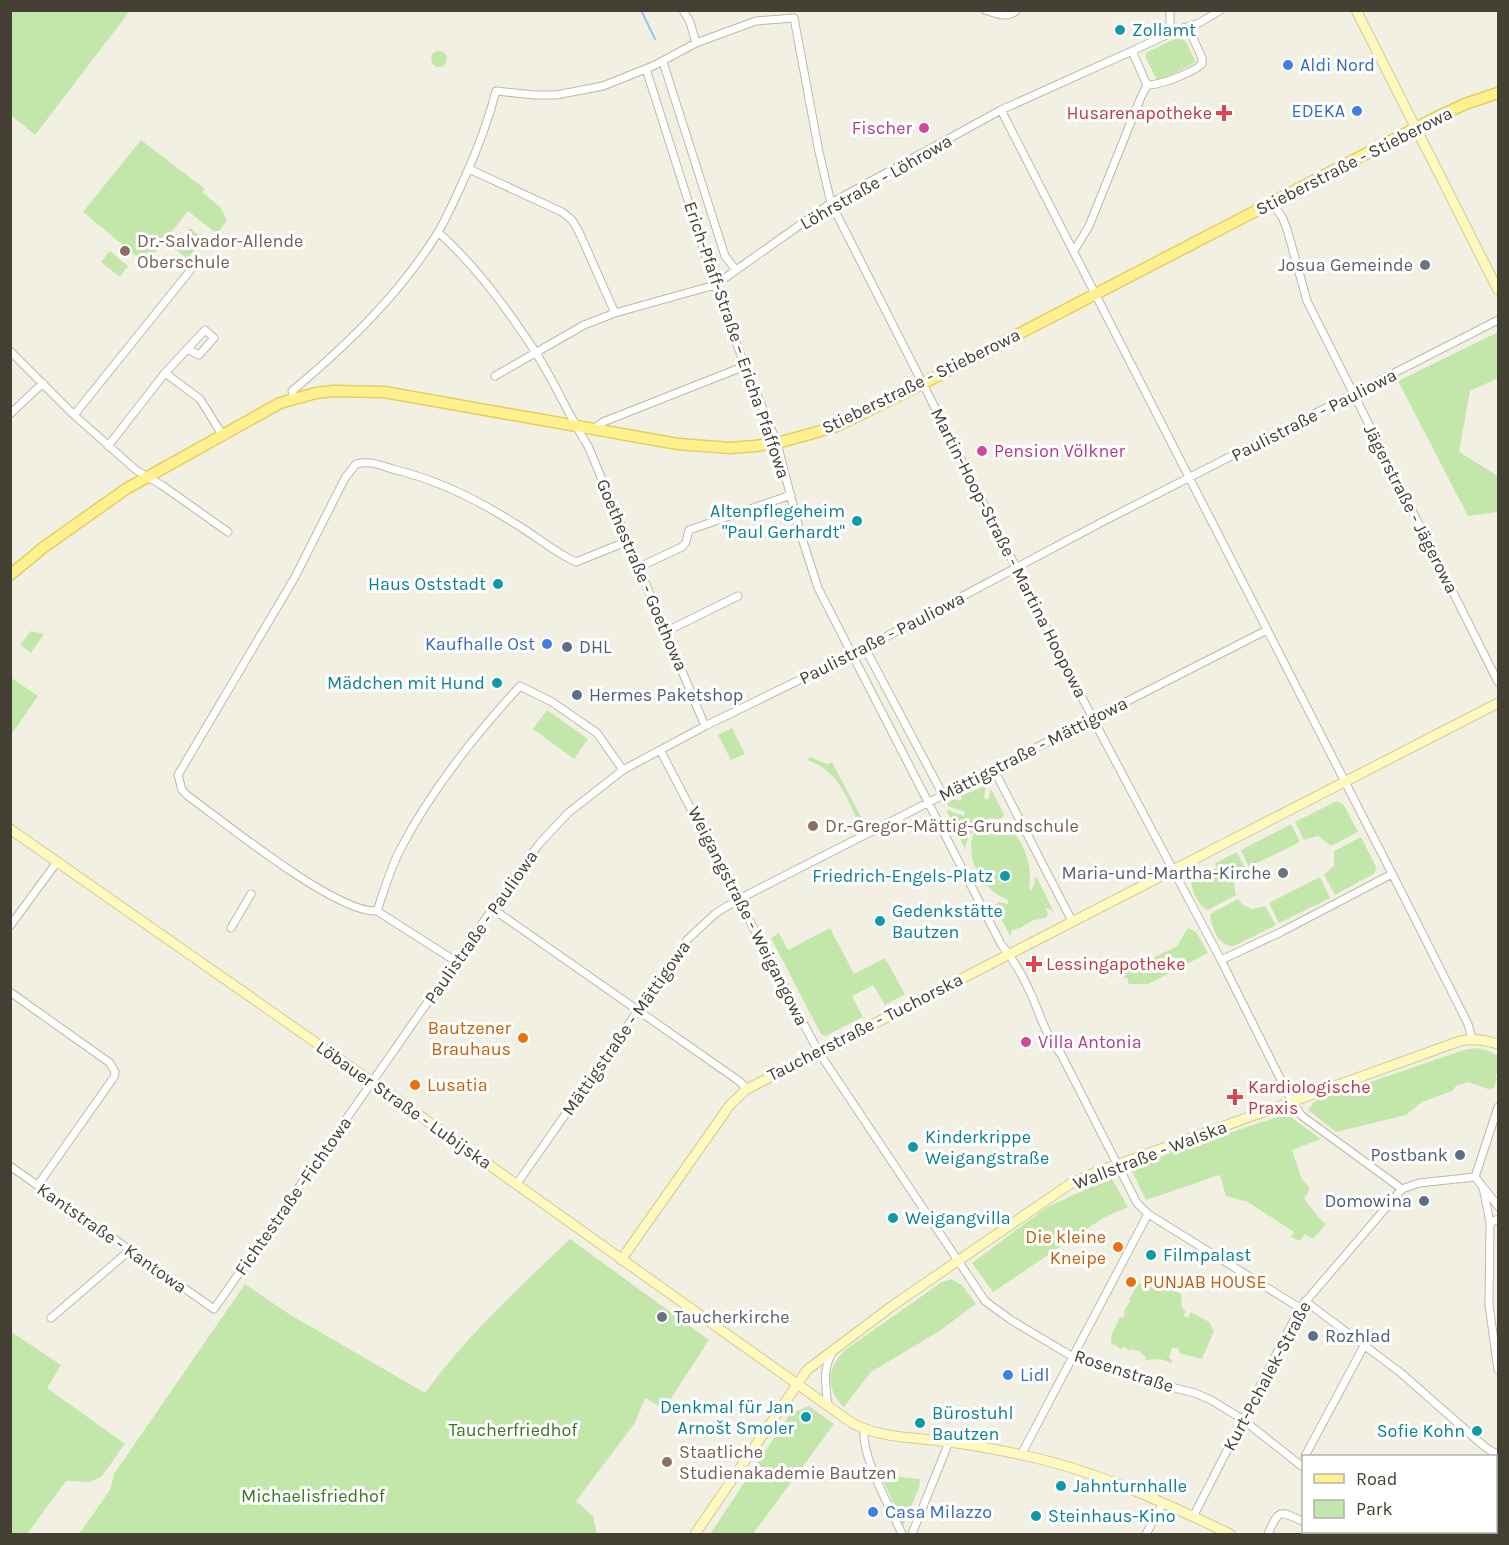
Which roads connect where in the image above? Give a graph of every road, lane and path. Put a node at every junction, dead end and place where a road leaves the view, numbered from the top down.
1 (684, 10) edge
2 (985, 10) edge
3 (1017, 10) edge
4 (1170, 10) edge
5 (1221, 10) edge
6 (1356, 10) edge
7 (1188, 27) junction
8 (1170, 34) junction
9 (696, 43) junction
10 (1132, 51) junction
11 (663, 62) junction
12 (646, 69) junction
13 (1148, 85) junction
14 (1498, 93) edge
15 (1001, 110) junction
16 (1416, 128) junction
17 (469, 169) junction
18 (831, 203) junction
19 (1272, 203) junction
20 (438, 232) junction
21 (1074, 251) junction
22 (197, 262) dead end
23 (736, 270) junction
24 (715, 285) junction
25 (1498, 290) edge
26 (1095, 294) junction
27 (615, 313) junction
28 (1498, 320) edge
29 (187, 349) dead end
30 (10, 351) edge
31 (536, 354) junction
32 (745, 366) junction
33 (165, 373) junction
34 (495, 376) dead end
35 (43, 383) junction
36 (924, 383) junction
37 (1354, 395) junction
38 (294, 398) junction
39 (10, 414) edge
40 (74, 415) junction
41 (575, 426) junction
42 (594, 429) junction
43 (223, 436) junction
44 (777, 443) junction
45 (108, 446) junction
46 (147, 478) junction
47 (1189, 478) junction
48 (791, 495) junction
49 (228, 532) dead end
50 (628, 541) junction
51 (639, 567) junction
52 (1017, 568) junction
53 (11, 573) edge
54 (738, 596) dead end
55 (1267, 630) junction
56 (666, 631) junction
57 (865, 648) junction
58 (852, 654) junction
59 (1498, 682) edge
60 (1498, 703) edge
61 (1093, 719) junction
62 (705, 726) junction
63 (660, 750) junction
64 (623, 770) junction
65 (994, 770) junction
66 (1345, 782) junction
67 (943, 795) junction
68 (928, 802) junction
69 (10, 829) edge
70 (57, 862) junction
71 (1174, 870) junction
72 (1392, 874) junction
73 (251, 894) dead end
74 (739, 899) junction
75 (493, 909) junction
76 (377, 911) junction
77 (1071, 921) junction
78 (10, 926) edge
79 (231, 928) dead end
80 (1009, 953) junction
81 (1221, 960) junction
82 (457, 962) junction
83 (10, 992) edge
84 (637, 1011) junction
85 (1472, 1039) junction
86 (1498, 1044) edge
87 (818, 1051) junction
88 (372, 1082) junction
89 (747, 1089) junction
90 (1292, 1102) junction
91 (1498, 1107) edge
92 (1118, 1165) junction
93 (10, 1166) edge
94 (1475, 1178) junction
95 (38, 1185) junction
96 (516, 1185) junction
97 (1483, 1188) junction
98 (1402, 1189) junction
99 (1498, 1206) edge
100 (1148, 1214) junction
101 (1498, 1219) edge
102 (1490, 1223) junction
103 (129, 1251) junction
104 (621, 1260) junction
105 (958, 1260) junction
106 (1302, 1304) junction
107 (214, 1309) joint
108 (51, 1318) dead end
109 (1365, 1344) junction
110 (836, 1347) junction
111 (1073, 1357) junction
112 (1498, 1370) edge
113 (796, 1384) junction
114 (828, 1406) junction
115 (1242, 1419) junction
116 (864, 1429) junction
117 (944, 1441) junction
118 (1021, 1455) junction
119 (1307, 1455) edge
120 (1498, 1455) edge
121 (1302, 1461) edge
122 (1163, 1503) junction
123 (1193, 1517) junction
124 (1302, 1521) edge
125 (695, 1534) edge
126 (902, 1534) edge
127 (912, 1534) edge
128 (1146, 1534) edge
129 (1230, 1534) edge
130 (1268, 1534) edge

1 - 9 street
2 - 3 street
4 - 8 street
5 - 7 street, Löhrstraße - Löhrowa
6 - 16 street
7 - 8 street, Löhrstraße - Löhrowa
7 - 13 street
8 - 10 street, Löhrstraße - Löhrowa
9 - 11 street
9 - 18 street, Martin-Hoop-Straße - Martina Hoopowa
10 - 13 street
10 - 15 street, Löhrstraße - Löhrowa
11 - 12 street
11 - 23 street, Erich-Pfaff-Straße – Ericha Pfaffowa
12 - 17 street
12 - 24 street, Erich-Pfaff-Straße – Ericha Pfaffowa
13 - 21 street
14 - 16 main road, Stieberstraße - Stieberowa
15 - 18 street, Löhrstraße - Löhrowa
15 - 21 street
16 - 19 main road, Stieberstraße - Stieberowa
16 - 25 street
17 - 20 street
17 - 27 street
18 - 23 street, Löhrstraße - Löhrowa
18 - 36 street, Martin-Hoop-Straße - Martina Hoopowa
19 - 26 main road, Stieberstraße - Stieberowa
19 - 37 street, Jägerstraße - Jägerowa
20 - 31 street, Goethestraße - Goethowa
20 - 38 street
21 - 26 street
22 - 40 street
23 - 24 street, Löhrstraße - Löhrowa
24 - 27 street, Löhrstraße - Löhrowa
24 - 32 street, Erich-Pfaff-Straße – Ericha Pfaffowa
26 - 36 main road, Stieberstraße - Stieberowa
26 - 47 street
27 - 31 street, Löhrstraße - Löhrowa
28 - 37 street, Paulistraße - Pauliowa
29 - 33 street
30 - 35 street
31 - 34 street, Löhrstraße - Löhrowa
31 - 41 street, Goethestraße - Goethowa
32 - 42 street
32 - 44 street, Erich-Pfaff-Straße – Ericha Pfaffowa
33 - 43 street
33 - 45 street
35 - 39 street
35 - 40 street
36 - 44 main road, Stieberstraße - Stieberowa
36 - 52 street, Martin-Hoop-Straße - Martina Hoopowa
37 - 47 street, Paulistraße - Pauliowa
37 - 59 street, Jägerstraße - Jägerowa
38 - 41 main road, Stieberstraße - Stieberowa
38 - 43 main road, Stieberstraße - Stieberowa
40 - 45 street
41 - 42 main road, Stieberstraße - Stieberowa
41 - 50 street, Goethestraße - Goethowa
42 - 44 main road, Stieberstraße - Stieberowa
43 - 46 main road, Stieberstraße - Stieberowa
44 - 48 street, Erich-Pfaff-Straße – Ericha Pfaffowa
45 - 46 street
46 - 49 street
46 - 53 main road, Stieberstraße - Stieberowa
47 - 52 street, Paulistraße - Pauliowa
47 - 55 street
48 - 51 street
48 - 58 street, Erich-Pfaff-Straße – Ericha Pfaffowa
50 - 51 street, Goethestraße - Goethowa
50 - 76 street
51 - 56 street, Goethestraße - Goethowa
52 - 57 street, Paulistraße - Pauliowa
52 - 61 street, Martin-Hoop-Straße - Martina Hoopowa
54 - 56 street
55 - 61 street, Mättigstraße - Mättigowa
55 - 66 street
56 - 62 street, Goethestraße - Goethowa
57 - 58 street, Paulistraße - Pauliowa
57 - 67 street
58 - 62 street, Paulistraße - Pauliowa
58 - 68 street, Erich-Pfaff-Straße – Ericha Pfaffowa
60 - 66 street
61 - 65 street, Mättigstraße - Mättigowa
61 - 71 street, Martin-Hoop-Straße - Martina Hoopowa
62 - 63 street, Paulistraße - Pauliowa
63 - 64 street, Paulistraße - Pauliowa
63 - 74 street, Weigangstraße - Weigangowa
64 - 75 street, Paulistraße - Pauliowa
64 - 76 street
65 - 67 street, Mättigstraße - Mättigowa
65 - 77 street
66 - 71 street, Taucherstraße - Tuchorska
66 - 72 street
67 - 68 street, Mättigstraße - Mättigowa
68 - 74 street, Mättigstraße - Mättigowa
68 - 80 street, Erich-Pfaff-Straße – Ericha Pfaffowa
69 - 70 street, Löbauer Straße - Lubijska
70 - 78 street
70 - 88 street, Löbauer Straße - Lubijska
71 - 77 street, Taucherstraße - Tuchorska
71 - 81 street, Martin-Hoop-Straße - Martina Hoopowa
72 - 81 street
72 - 85 street
73 - 79 street
74 - 84 street, Mättigstraße - Mättigowa
74 - 87 street, Weigangstraße - Weigangowa
75 - 82 street, Paulistraße - Pauliowa
75 - 84 street
76 - 82 street
77 - 80 street, Taucherstraße - Tuchorska
80 - 87 street, Taucherstraße - Tuchorska
80 - 92 street, Erich-Pfaff-Straße – Ericha Pfaffowa
81 - 90 street, Martin-Hoop-Straße - Martina Hoopowa
82 - 88 street, Paulistraße - Pauliowa
83 - 95 street
84 - 89 street
84 - 96 street, Mättigstraße - Mättigowa
85 - 86 street, Wallstraße - Walska
85 - 90 street, Wallstraße - Walska
87 - 89 street, Taucherstraße - Tuchorska
87 - 105 street, Weigangstraße - Weigangowa
88 - 96 street, Löbauer Straße - Lubijska
88 - 107 street, Fichtestraße -Fichtowa
89 - 104 street, Taucherstraße - Tuchorska
90 - 92 street, Wallstraße - Walska
90 - 98 street, Martin-Hoop-Straße - Martina Hoopowa
91 - 94 street
92 - 100 street, Erich-Pfaff-Straße – Ericha Pfaffowa
92 - 105 street, Wallstraße - Walska
93 - 95 street, Kantstraße - Kantowa
94 - 97 street
94 - 98 street
95 - 103 street, Kantstraße - Kantowa
96 - 104 street, Löbauer Straße - Lubijska
97 - 99 street
97 - 102 street
98 - 106 street, Kurt-Pchalek-Straße
100 - 106 street
100 - 111 street
101 - 102 street
102 - 112 street
103 - 107 street, Kantstraße - Kantowa
103 - 108 street
104 - 113 street, Löbauer Straße - Lubijska
105 - 110 street, Wallstraße - Walska
105 - 111 street, Rosenstraße
106 - 109 street
106 - 115 street, Kurt-Pchalek-Straße
109 - 119 street
109 - 120 street
110 - 113 street, Wallstraße - Walska
110 - 114 street
111 - 115 street, Rosenstraße
111 - 118 street
113 - 114 street, Löbauer Straße - Lubijska
113 - 125 street, Wallstraße - Walska
114 - 116 street, Löbauer Straße - Lubijska
115 - 121 street, Rosenstraße
115 - 123 street, Kurt-Pchalek-Straße
116 - 117 street
116 - 126 street
117 - 118 street
117 - 127 street
118 - 122 street
122 - 123 street
122 - 128 street
123 - 129 street
124 - 130 street

